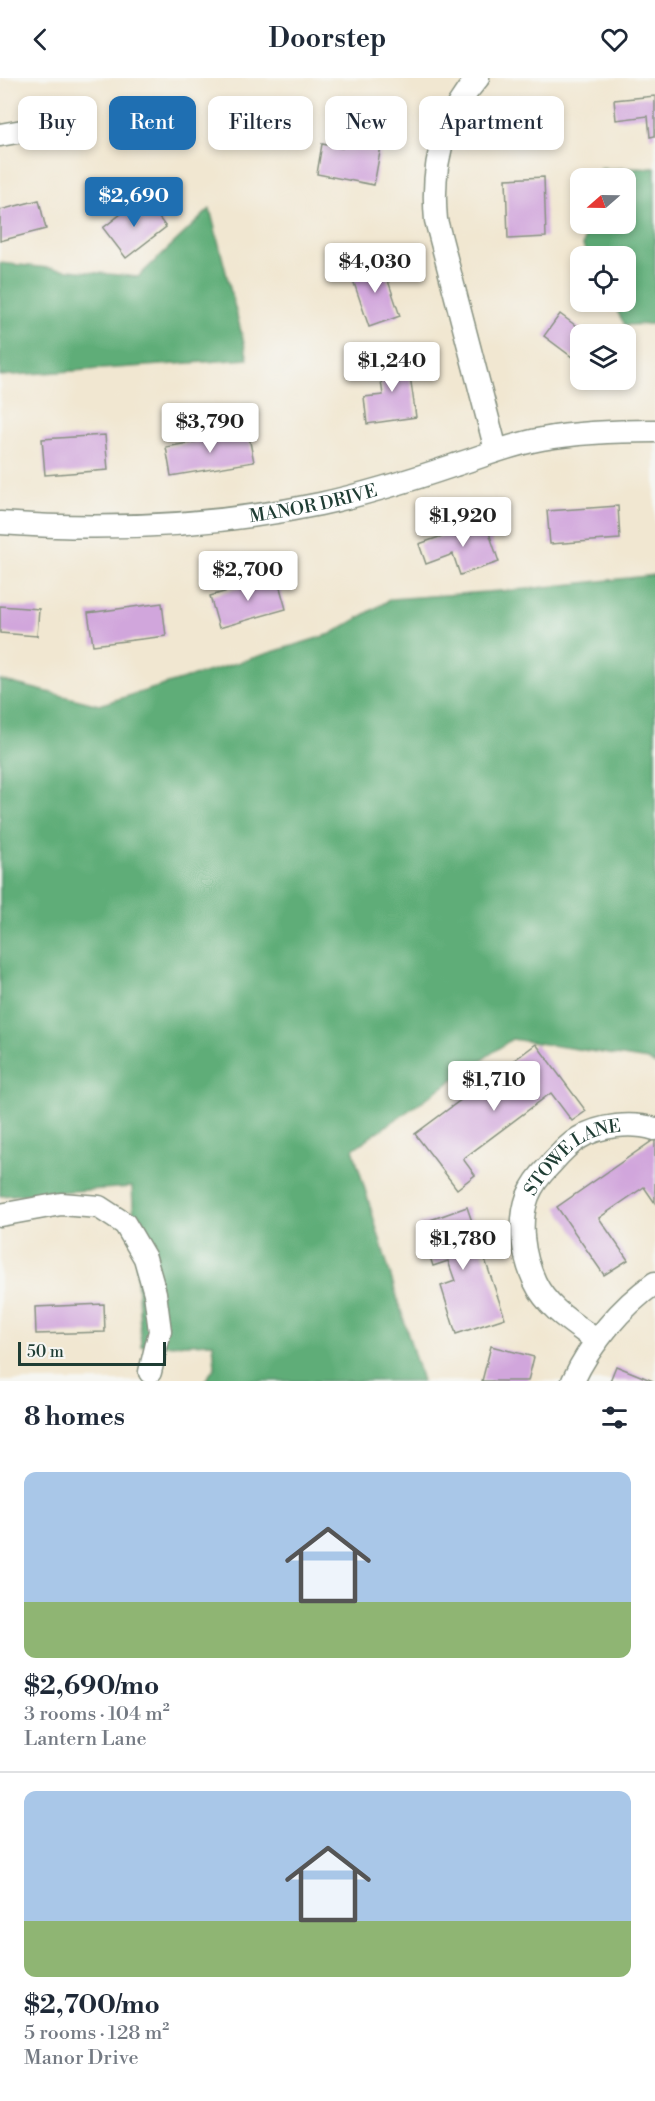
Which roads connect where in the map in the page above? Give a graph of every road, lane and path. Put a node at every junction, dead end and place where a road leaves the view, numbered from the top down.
1 (478, 78) edge
2 (18, 132) edge
3 (0, 135) edge
4 (655, 431) edge
5 (496, 450) junction
6 (0, 523) edge
7 (655, 1129) edge
8 (0, 1215) edge
9 (655, 1283) edge
10 (597, 1341) junction
11 (150, 1372) dead end
12 (573, 1381) edge

1 - 5 street
2 - 3 street
4 - 5 street, MANOR DRIVE
5 - 6 street, MANOR DRIVE
7 - 10 street, STOWE LANE
8 - 11 street
9 - 10 street
10 - 12 street

